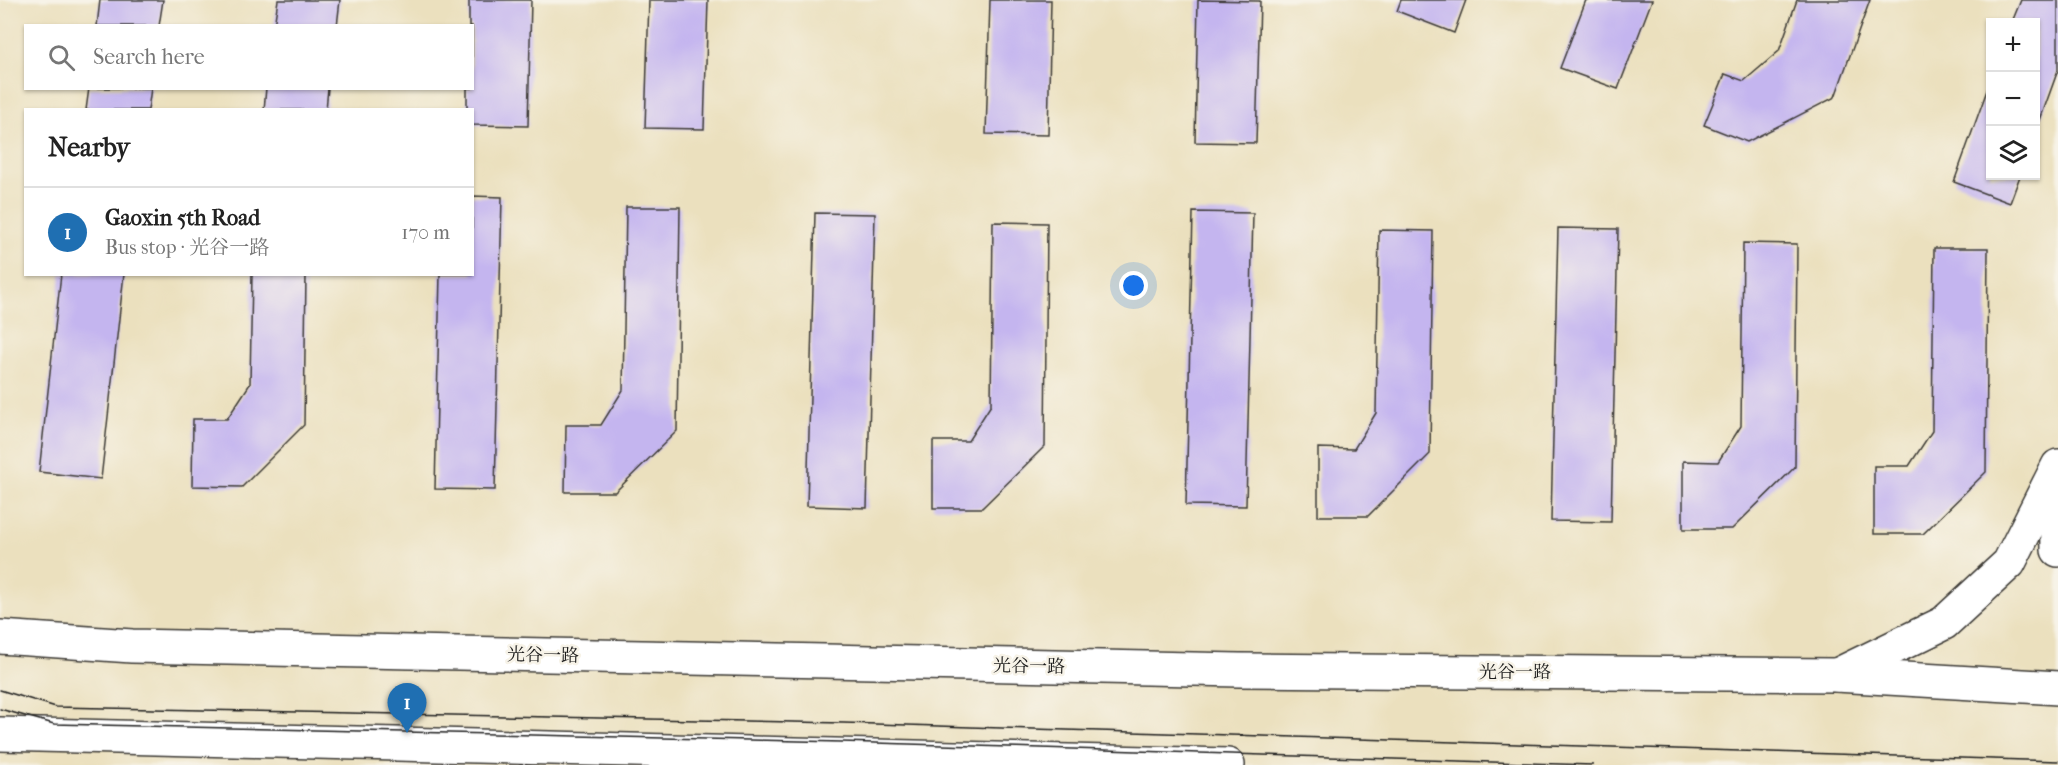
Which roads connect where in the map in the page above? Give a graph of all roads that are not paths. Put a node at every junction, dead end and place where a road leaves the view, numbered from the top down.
1 (2057, 469) edge
2 (2058, 550) edge
3 (0, 637) edge
4 (1836, 675) junction
5 (2058, 688) edge
6 (0, 734) edge
7 (1228, 765) edge

1 - 2 main road
1 - 4 main road
3 - 4 main road, 光谷一路
4 - 5 main road, 光谷一路
6 - 7 main road

